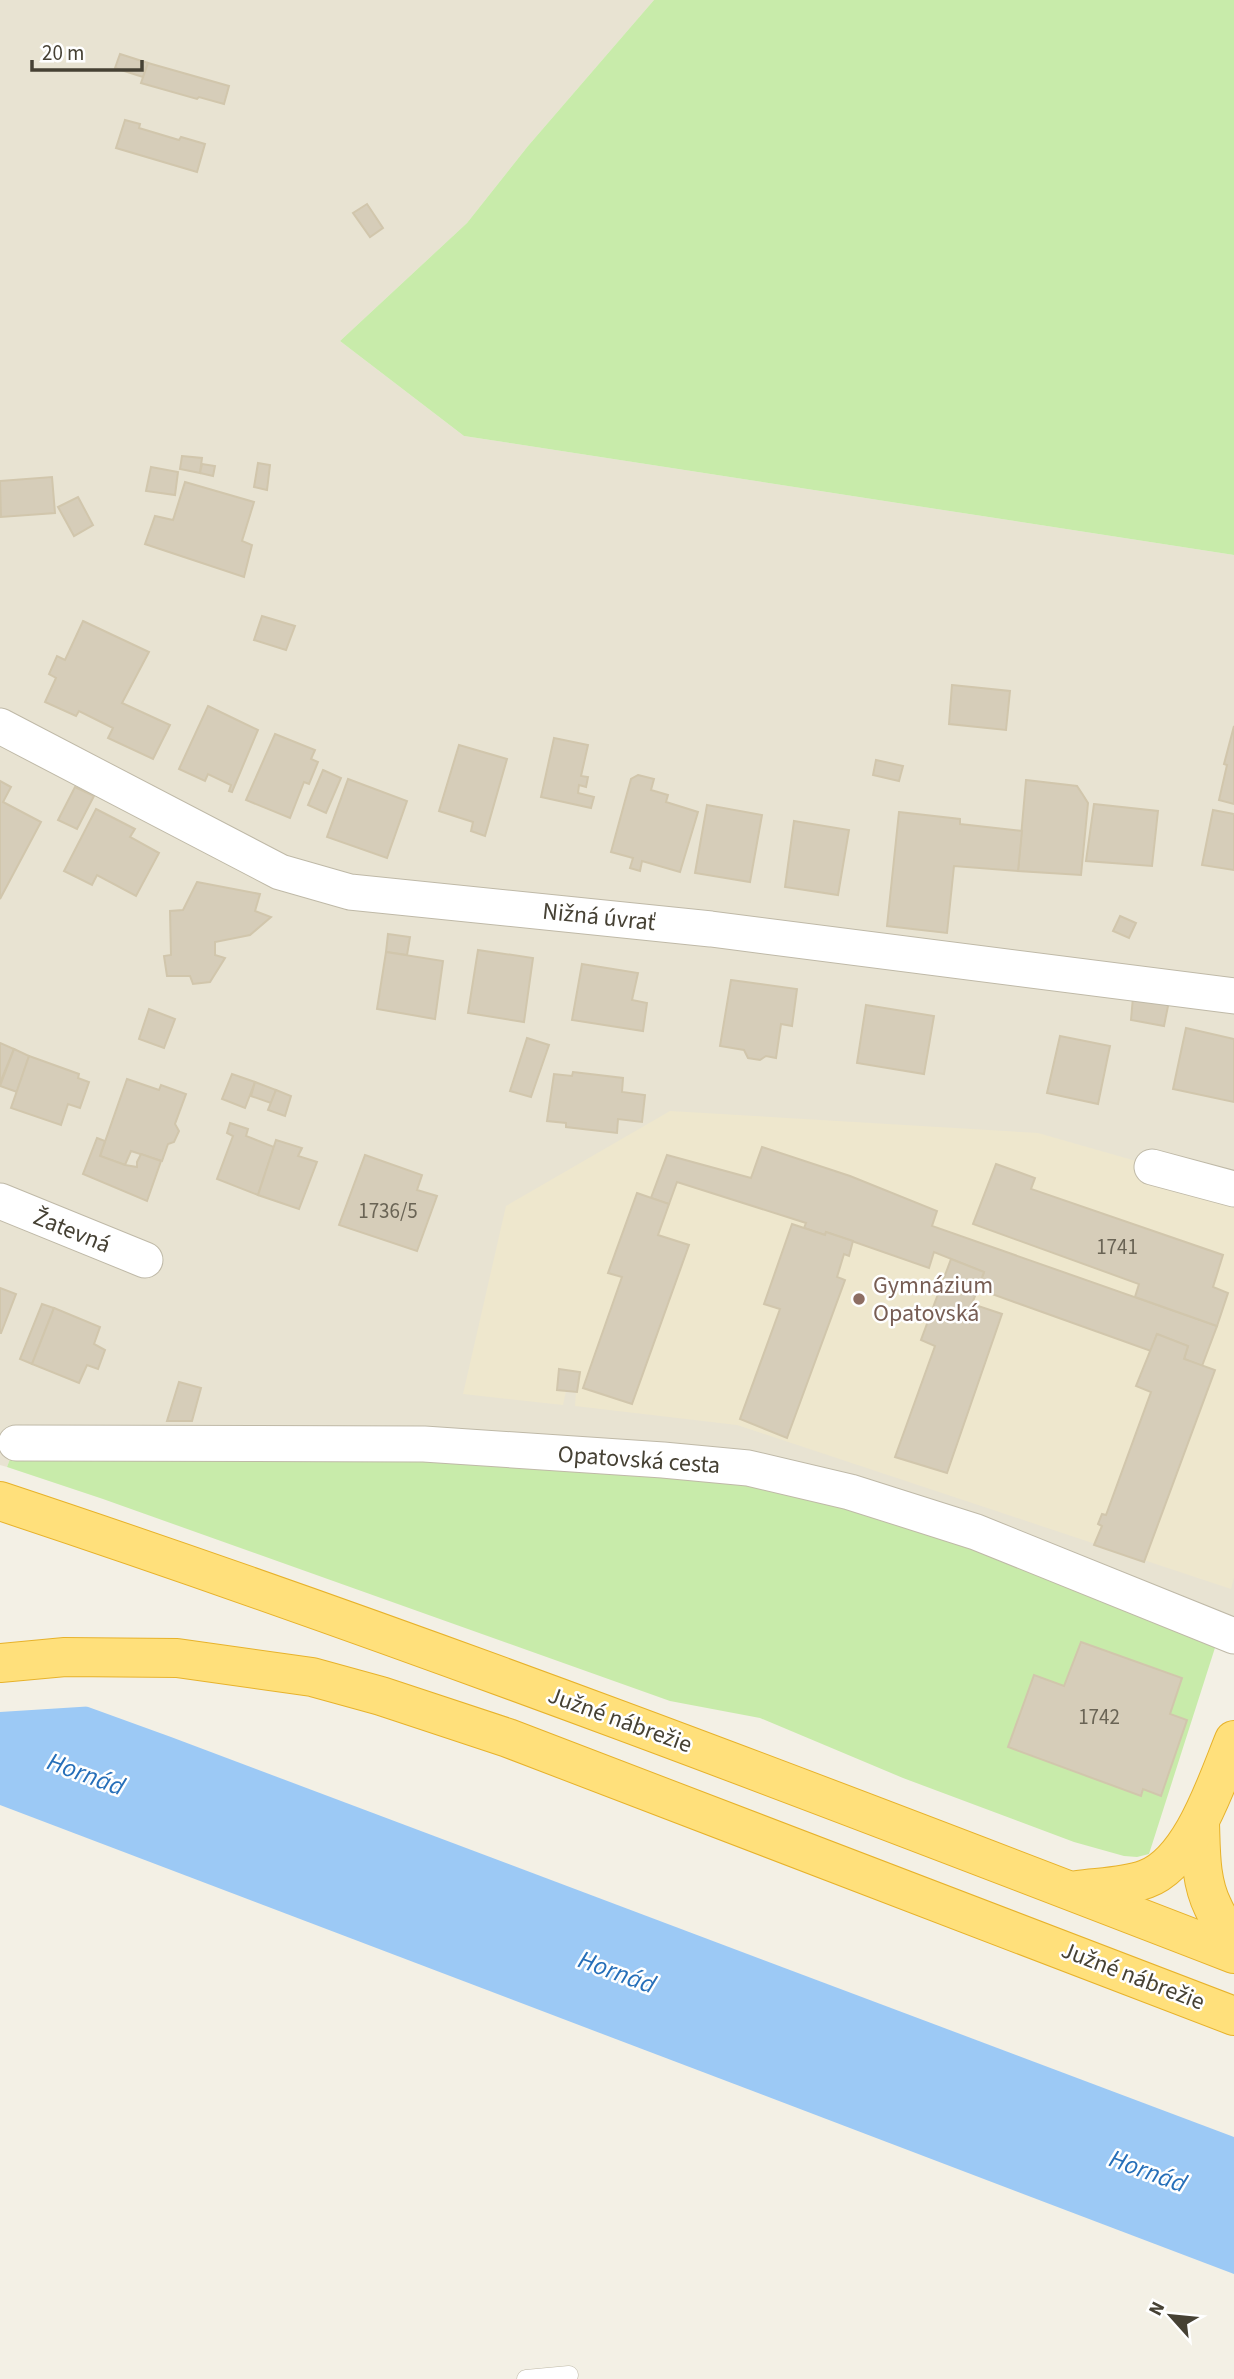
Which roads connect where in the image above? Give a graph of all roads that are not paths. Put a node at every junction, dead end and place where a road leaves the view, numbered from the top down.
1 (0, 726) edge
2 (1234, 996) edge
3 (1152, 1167) dead end
4 (1234, 1189) edge
5 (0, 1201) edge
6 (145, 1260) dead end
7 (16, 1443) dead end
8 (0, 1501) edge
9 (1234, 1636) edge
10 (0, 1663) edge
11 (1234, 1740) edge
12 (1200, 1823) junction
13 (1071, 1891) junction
14 (1234, 1941) edge
15 (1234, 1954) edge
16 (1234, 2016) edge
17 (569, 2375) dead end
18 (526, 2379) edge

1 - 2 street, Nižná úvrať
3 - 4 street
5 - 6 street, Žatevná
7 - 9 street, Opatovská cesta
8 - 13 highway, Južné nábrežie
10 - 16 highway, Južné nábrežie
11 - 12 highway
12 - 13 highway
12 - 14 highway
13 - 15 highway, Južné nábrežie
17 - 18 lane

